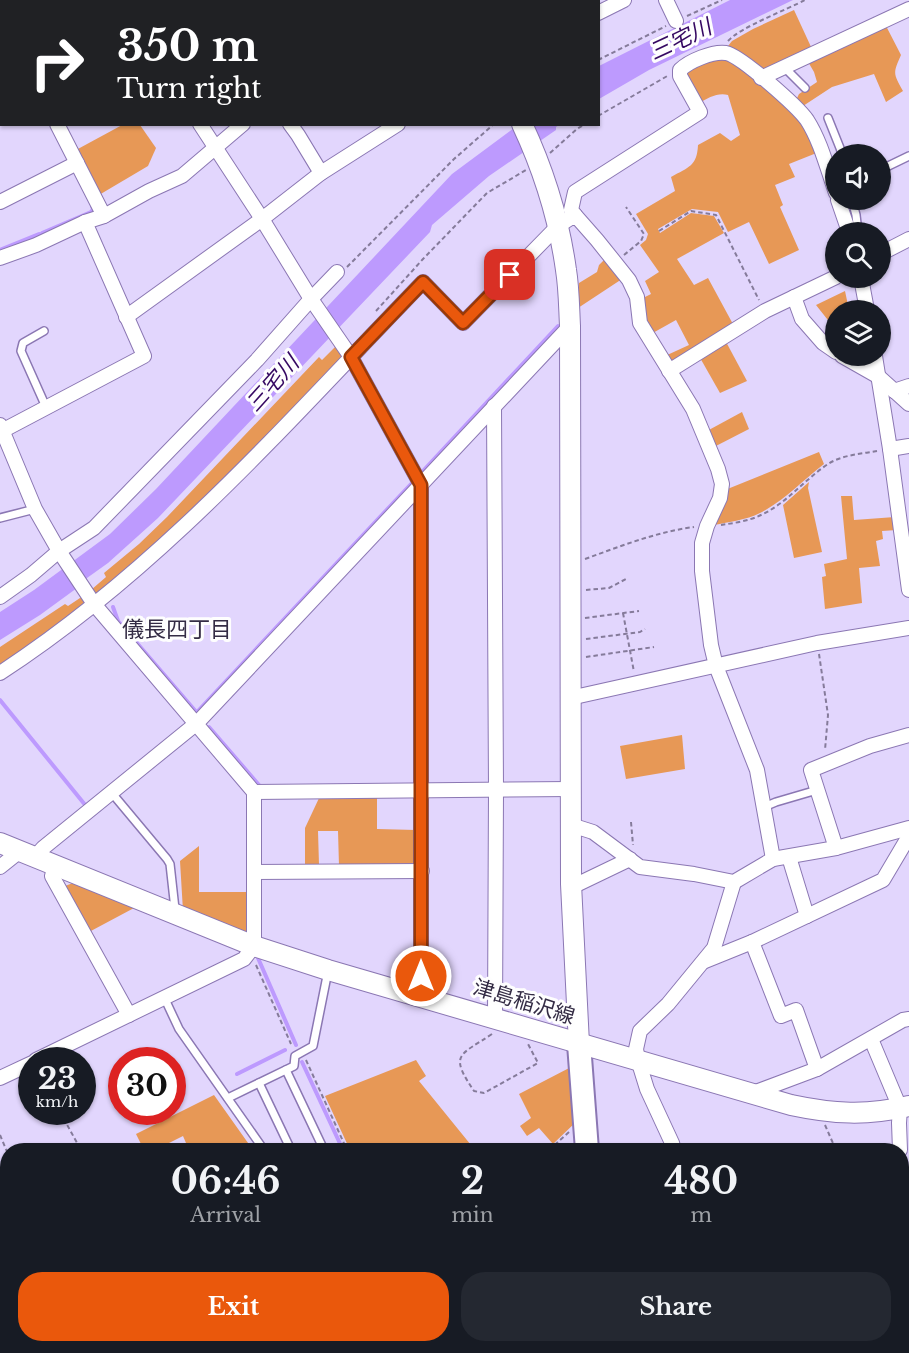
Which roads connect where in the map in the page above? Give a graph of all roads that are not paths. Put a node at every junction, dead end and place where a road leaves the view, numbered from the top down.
1 (624, 0) edge
2 (666, 0) edge
3 (909, 9) edge
4 (600, 12) edge
5 (676, 21) road end
6 (784, 67) junction
7 (761, 78) junction
8 (805, 88) dead end
9 (828, 118) dead end
10 (58, 126) edge
11 (201, 126) edge
12 (241, 126) edge
13 (291, 126) edge
14 (395, 126) edge
15 (523, 126) edge
16 (838, 144) edge
17 (215, 147) junction
18 (909, 156) edge
19 (825, 161) edge
20 (77, 163) junction
21 (891, 165) edge
22 (321, 173) junction
23 (0, 201) edge
24 (575, 215) junction
25 (104, 216) junction
26 (262, 219) junction
27 (85, 222) junction
28 (558, 226) junction
29 (909, 239) edge
30 (891, 248) edge
31 (0, 258) edge
32 (337, 272) road end
33 (825, 282) edge
34 (794, 297) junction
35 (312, 302) junction
36 (126, 317) junction
37 (570, 326) junction
38 (44, 331) dead end
39 (825, 344) edge
40 (347, 352) junction
41 (860, 366) edge
42 (877, 366) edge
43 (669, 371) junction
44 (879, 377) junction
45 (909, 386) edge
46 (894, 391) junction
47 (909, 404) edge
48 (494, 406) junction
49 (46, 407) junction
50 (1, 429) edge
51 (909, 446) edge
52 (890, 449) junction
53 (421, 485) junction
54 (34, 509) junction
55 (0, 518) edge
56 (60, 553) junction
57 (909, 590) edge
58 (0, 597) edge
59 (91, 599) junction
60 (909, 628) edge
61 (716, 666) junction
62 (0, 673) edge
63 (570, 698) junction
64 (197, 723) junction
65 (909, 735) edge
66 (571, 789) junction
67 (422, 790) junction
68 (496, 790) junction
69 (817, 790) junction
70 (111, 792) junction
71 (254, 792) junction
72 (764, 807) junction
73 (571, 825) junction
74 (909, 828) edge
75 (909, 836) edge
76 (0, 843) edge
77 (836, 848) junction
78 (28, 854) junction
79 (789, 856) junction
80 (773, 859) junction
81 (632, 861) junction
82 (55, 865) junction
83 (0, 867) edge
84 (422, 871) junction
85 (254, 872) junction
86 (734, 882) junction
87 (570, 884) junction
88 (176, 914) junction
89 (807, 916) junction
90 (752, 942) junction
91 (254, 946) junction
92 (703, 962) junction
93 (328, 970) junction
94 (421, 997) junction
95 (164, 998) junction
96 (129, 1015) junction
97 (499, 1019) junction
98 (909, 1019) edge
99 (872, 1039) junction
100 (579, 1044) junction
101 (63, 1047) edge
102 (638, 1060) junction
103 (18, 1068) edge
104 (818, 1069) junction
105 (286, 1070) junction
106 (1, 1075) edge
107 (259, 1083) junction
108 (753, 1093) junction
109 (228, 1098) junction
110 (904, 1107) edge
111 (259, 1143) edge
112 (288, 1143) edge
113 (321, 1143) edge
114 (586, 1143) edge
115 (672, 1143) edge
116 (900, 1143) edge

1 - 4 street
2 - 5 street
3 - 6 street
6 - 7 street
6 - 8 lane
7 - 19 street
7 - 24 street
9 - 16 lane
10 - 20 street
11 - 17 street
12 - 17 street
13 - 22 street
14 - 22 street
15 - 28 main road
17 - 25 street
17 - 26 street
18 - 21 lane
20 - 23 street
20 - 25 street
22 - 26 street
24 - 28 street
24 - 43 street
25 - 27 street
26 - 35 street
26 - 36 street
27 - 31 street
27 - 36 street
28 - 37 main road
28 - 40 street
29 - 30 street
32 - 35 street
33 - 34 street
34 - 39 street
34 - 43 street
35 - 40 street
35 - 56 street
36 - 49 street
37 - 48 street
37 - 63 main road
38 - 49 lane
40 - 53 street
40 - 59 street
41 - 44 street
42 - 44 street
43 - 61 street
44 - 46 street
44 - 52 street
45 - 46 street
46 - 47 street
48 - 53 street
48 - 68 street
49 - 50 street
50 - 54 street
51 - 52 street
52 - 57 street
53 - 64 street
53 - 67 street
54 - 55 lane
54 - 56 street
56 - 58 street
56 - 59 street
59 - 62 street
59 - 64 street
60 - 61 street
61 - 63 street
61 - 72 street
63 - 66 main road
64 - 70 street
64 - 71 street
65 - 69 street
66 - 68 street
66 - 73 main road
67 - 68 street
67 - 71 street
67 - 84 street
68 - 97 street
69 - 72 lane
69 - 77 street
70 - 78 street
70 - 88 lane
71 - 85 street
72 - 80 street
73 - 81 street
73 - 87 main road
74 - 77 street
75 - 89 street
76 - 78 main road, 津島稲沢線
77 - 79 street
78 - 82 main road, 津島稲沢線
78 - 83 street
79 - 80 street
79 - 89 street
80 - 86 street
81 - 86 street
81 - 87 street
82 - 88 main road, 津島稲沢線
82 - 96 street
84 - 85 street
84 - 94 street
85 - 91 street
86 - 92 street
87 - 100 main road
88 - 91 main road, 津島稲沢線
89 - 90 street
90 - 92 street
90 - 104 street
91 - 93 main road, 津島稲沢線
91 - 95 street
92 - 102 street
93 - 94 main road, 津島稲沢線
93 - 105 lane
94 - 97 main road, 津島稲沢線
95 - 96 street
95 - 109 lane
96 - 101 street
97 - 100 main road, 津島稲沢線
98 - 99 street
99 - 104 street
99 - 110 street
100 - 102 main road, 津島稲沢線
100 - 114 main road
102 - 108 main road, 津島稲沢線
102 - 115 street
103 - 106 street
104 - 108 street
105 - 107 lane
105 - 113 lane
107 - 109 lane
107 - 112 lane
108 - 110 main road, 津島稲沢線
109 - 111 lane
110 - 116 street

